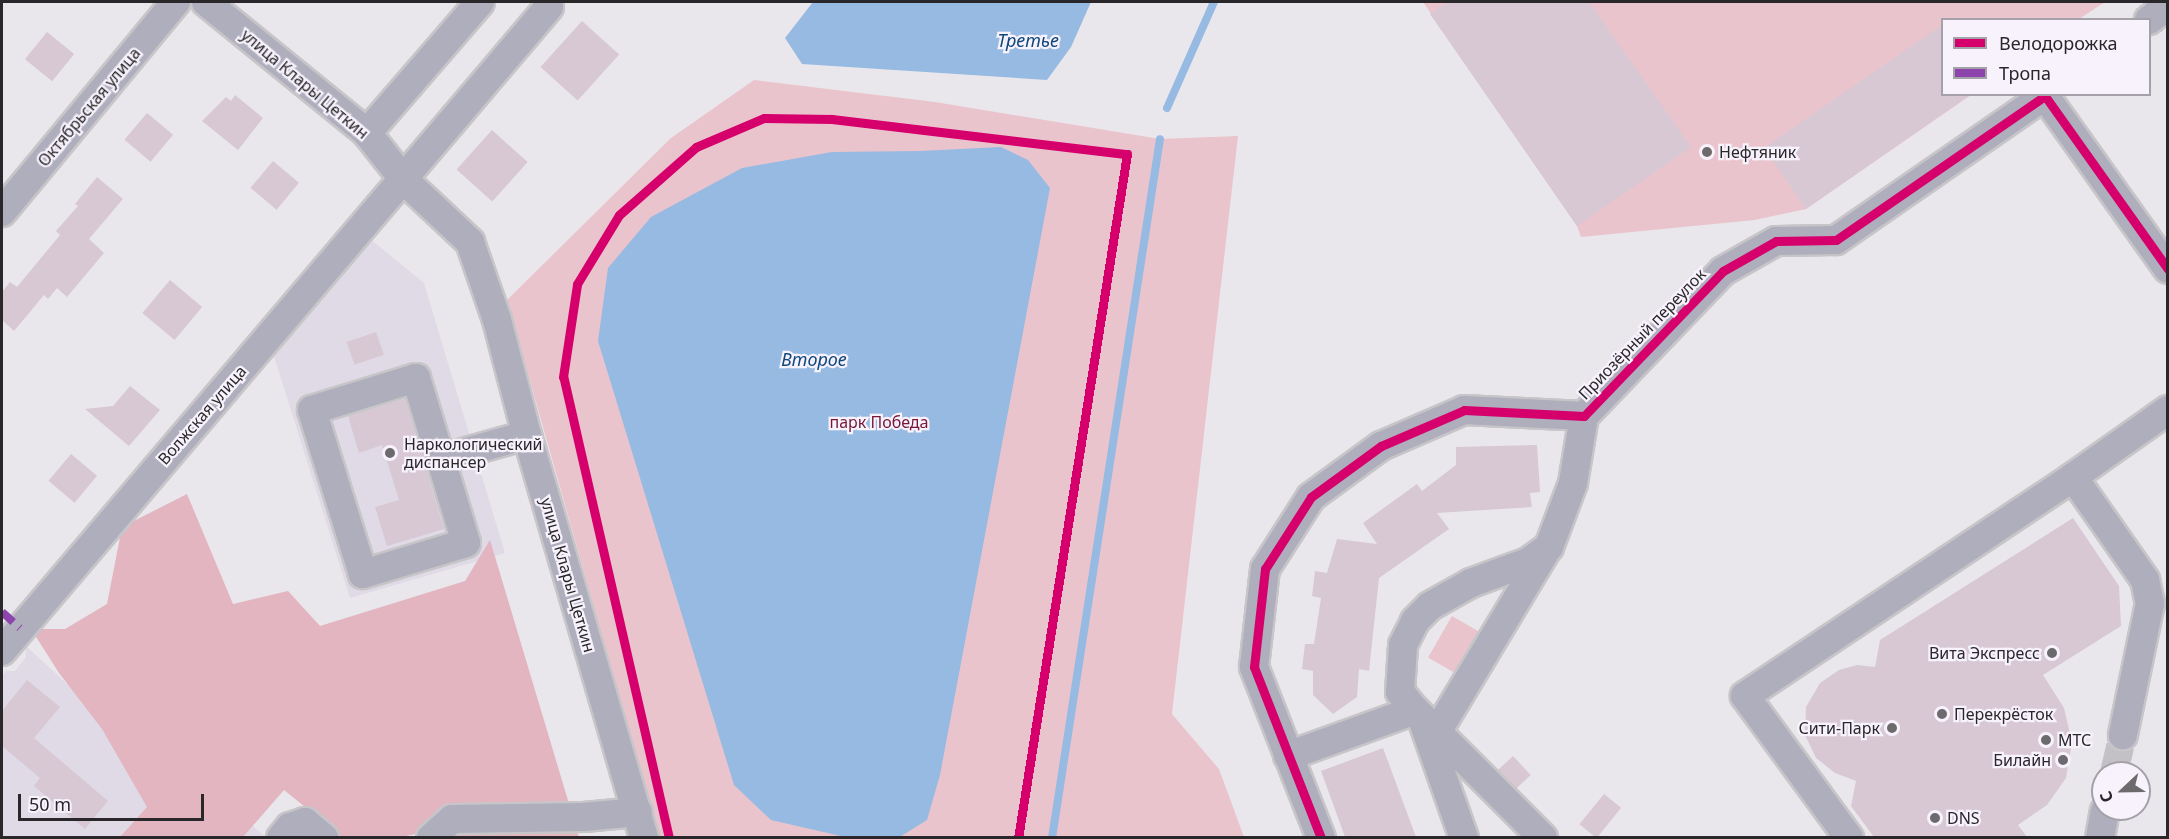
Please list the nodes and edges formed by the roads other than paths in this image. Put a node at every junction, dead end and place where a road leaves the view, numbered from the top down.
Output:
1 (176, 2) edge
2 (206, 2) edge
3 (480, 2) edge
4 (2168, 5) edge
5 (549, 6) dead end
6 (2151, 18) edge
7 (2045, 96) edge
8 (2047, 96) edge
9 (367, 133) junction
10 (404, 180) junction
11 (2, 212) edge
12 (2168, 269) edge
13 (2168, 410) edge
14 (1584, 416) junction
15 (526, 435) junction
16 (441, 459) junction
17 (2073, 477) junction
18 (1548, 548) junction
19 (2, 651) edge
20 (1414, 710) junction
21 (1437, 732) junction
22 (2123, 735) tunnel mouth
23 (1288, 756) junction
24 (641, 825) edge
25 (281, 837) edge
26 (324, 837) edge
27 (431, 837) edge
28 (1321, 837) edge
29 (1464, 837) edge
30 (1544, 837) edge
31 (1849, 837) edge

1 - 11 street, Октябрьская улица
2 - 9 street, улица Клары Цеткин
3 - 9 street
4 - 6 street
5 - 10 street, Волжская улица
7 - 14 street, Приозёрный переулок
8 - 12 street
9 - 10 street, улица Клары Цеткин
10 - 15 street, улица Клары Цеткин
10 - 19 street, Волжская улица
13 - 17 street
14 - 18 street
14 - 23 street, Приозёрный переулок
15 - 16 street
15 - 24 street, улица Клары Цеткин
16 - 16 street
17 - 22 street
17 - 31 street
18 - 20 street
18 - 21 street
20 - 21 street
20 - 23 street
20 - 29 street
21 - 30 street
23 - 28 street, Приозёрный переулок
24 - 27 street
25 - 26 street

